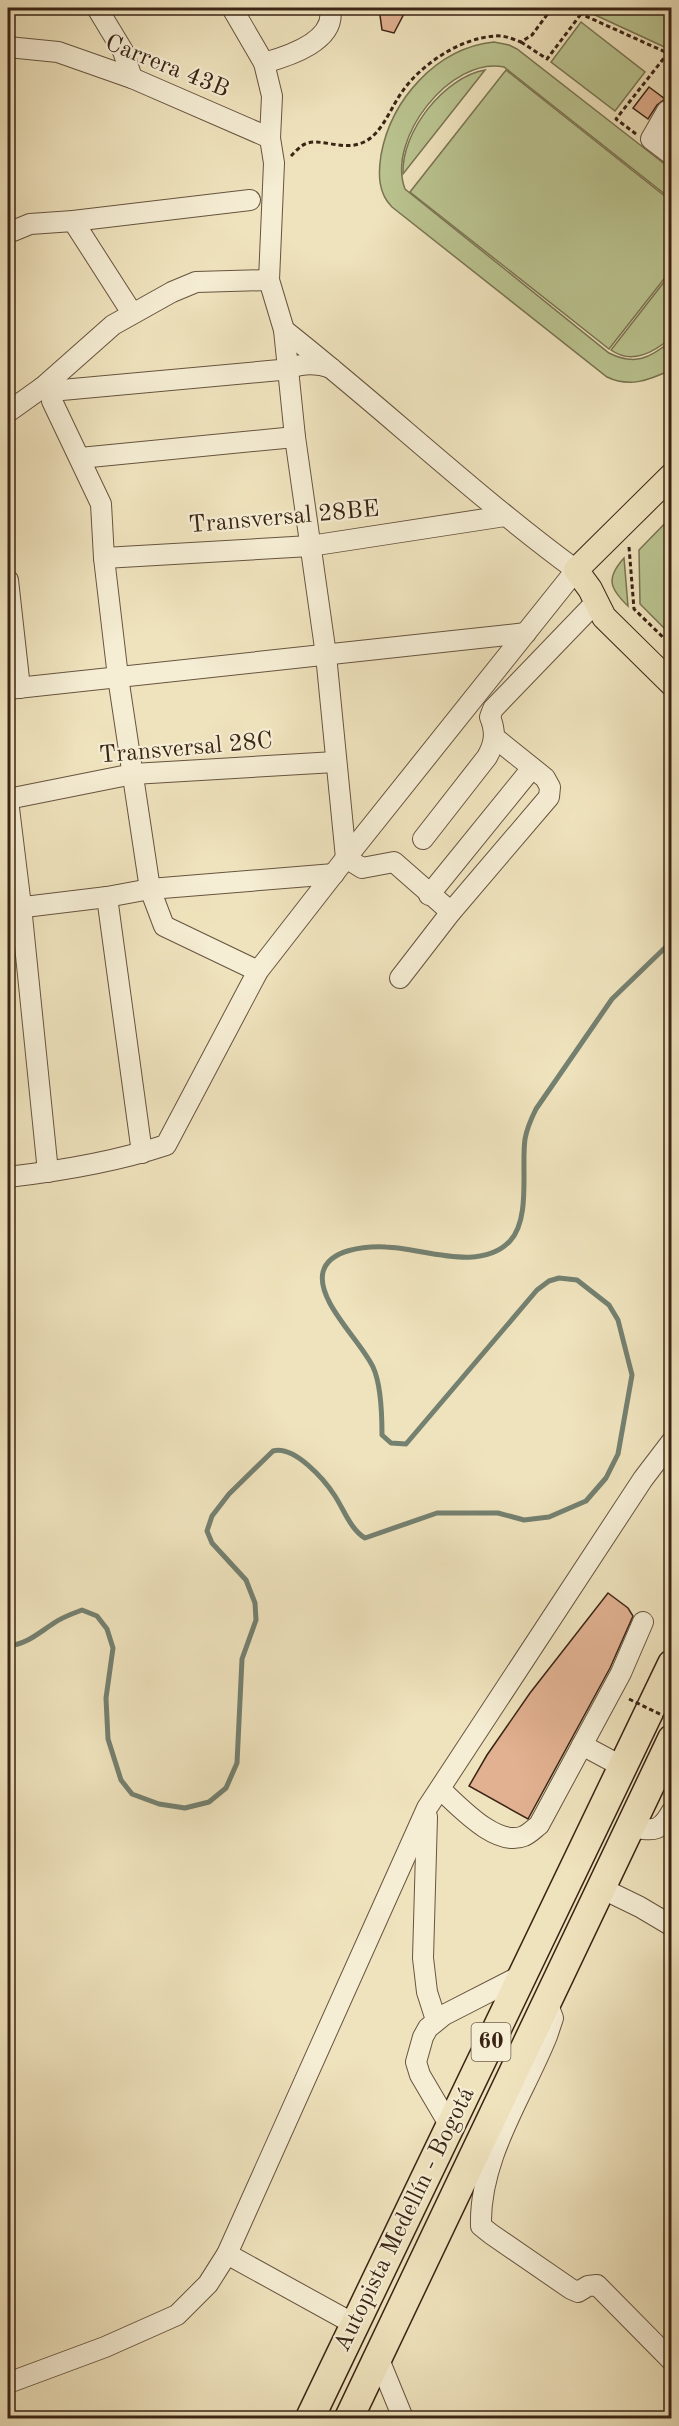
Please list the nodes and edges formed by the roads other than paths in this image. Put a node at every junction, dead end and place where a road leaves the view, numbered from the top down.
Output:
1 (97, 8) edge
2 (232, 8) edge
3 (330, 8) edge
4 (8, 47) edge
5 (264, 63) junction
6 (132, 78) junction
7 (667, 111) dead end
8 (270, 138) junction
9 (672, 155) edge
10 (250, 200) dead end
11 (73, 221) junction
12 (8, 233) edge
13 (269, 280) junction
14 (132, 313) junction
15 (284, 330) junction
16 (288, 368) junction
17 (334, 369) junction
18 (47, 389) junction
19 (8, 412) edge
20 (295, 437) junction
21 (80, 458) junction
22 (672, 476) edge
23 (504, 516) junction
24 (310, 546) junction
25 (104, 558) junction
26 (576, 570) junction
27 (8, 580) edge
28 (597, 601) junction
29 (526, 633) junction
30 (326, 656) junction
31 (669, 676) edge
32 (118, 677) junction
33 (14, 689) edge
34 (494, 737) junction
35 (335, 762) junction
36 (532, 768) junction
37 (133, 774) junction
38 (8, 799) edge
39 (423, 839) dead end
40 (346, 858) junction
41 (334, 874) junction
42 (150, 889) junction
43 (429, 895) junction
44 (107, 897) junction
45 (14, 908) edge
46 (451, 912) junction
47 (258, 971) junction
48 (400, 978) dead end
49 (142, 1153) junction
50 (48, 1172) junction
51 (8, 1177) edge
52 (672, 1441) edge
53 (643, 1622) dead end
54 (672, 1664) edge
55 (672, 1739) edge
56 (582, 1745) junction
57 (623, 1767) junction
58 (440, 1789) junction
59 (427, 1808) junction
60 (672, 1811) edge
61 (630, 1827) junction
62 (601, 1888) junction
63 (672, 1926) edge
64 (524, 1974) junction
65 (547, 2002) junction
66 (436, 2020) junction
67 (450, 2126) junction
68 (227, 2254) junction
69 (354, 2324) junction
70 (378, 2357) junction
71 (672, 2361) edge
72 (8, 2383) edge
73 (310, 2418) edge
74 (349, 2418) edge
75 (403, 2418) edge

1 - 6 street
2 - 5 street
3 - 5 street
4 - 6 street, Carrera 43B
5 - 8 street
6 - 8 street, Carrera 43B
7 - 9 street
8 - 13 street
10 - 11 street
11 - 12 street
11 - 14 street
13 - 14 street
13 - 15 street
14 - 18 street
15 - 16 street
15 - 17 street
16 - 17 street
16 - 18 street
16 - 20 street
17 - 23 street
18 - 19 street
18 - 21 street
20 - 21 street
20 - 24 street
21 - 25 street
22 - 26 main road
23 - 24 street, Transversal 28BE
23 - 26 street
24 - 25 street, Transversal 28BE
24 - 30 street
25 - 32 street
26 - 28 main road
26 - 29 street
27 - 33 street
28 - 31 main road
28 - 34 street
29 - 30 street
29 - 40 street
30 - 32 street
30 - 35 street
32 - 33 street
32 - 37 street
34 - 36 street
34 - 39 street
35 - 37 street, Transversal 28C
35 - 40 street
36 - 43 street
36 - 46 street
37 - 38 street, Transversal 28C
37 - 42 street
38 - 45 street
40 - 41 street
40 - 43 street
41 - 42 street
41 - 47 street
42 - 44 street
42 - 47 street
43 - 46 street
44 - 45 street
44 - 49 street
45 - 50 street
46 - 48 street
47 - 49 street
49 - 50 street
50 - 51 street
52 - 58 street
53 - 56 street
54 - 57 highway, Autopista Medellín - Bogotá / 60
55 - 61 highway, Autopista Medellín - Bogotá / 60
56 - 57 street
56 - 58 street
57 - 64 highway, Autopista Medellín - Bogotá / 60
58 - 59 street
59 - 66 street
59 - 68 street
60 - 61 street
61 - 62 highway, Autopista Medellín - Bogotá / 60
62 - 63 street
62 - 65 highway, Autopista Medellín - Bogotá / 60
64 - 66 street
64 - 67 highway, Autopista Medellín - Bogotá / 60
65 - 70 highway, Autopista Medellín - Bogotá / 60
65 - 71 street
66 - 67 street
67 - 69 highway, Autopista Medellín - Bogotá / 60
68 - 69 street
68 - 72 street
69 - 73 highway, Autopista Medellín - Bogotá / 60
70 - 74 highway, Autopista Medellín - Bogotá / 60
70 - 75 street

